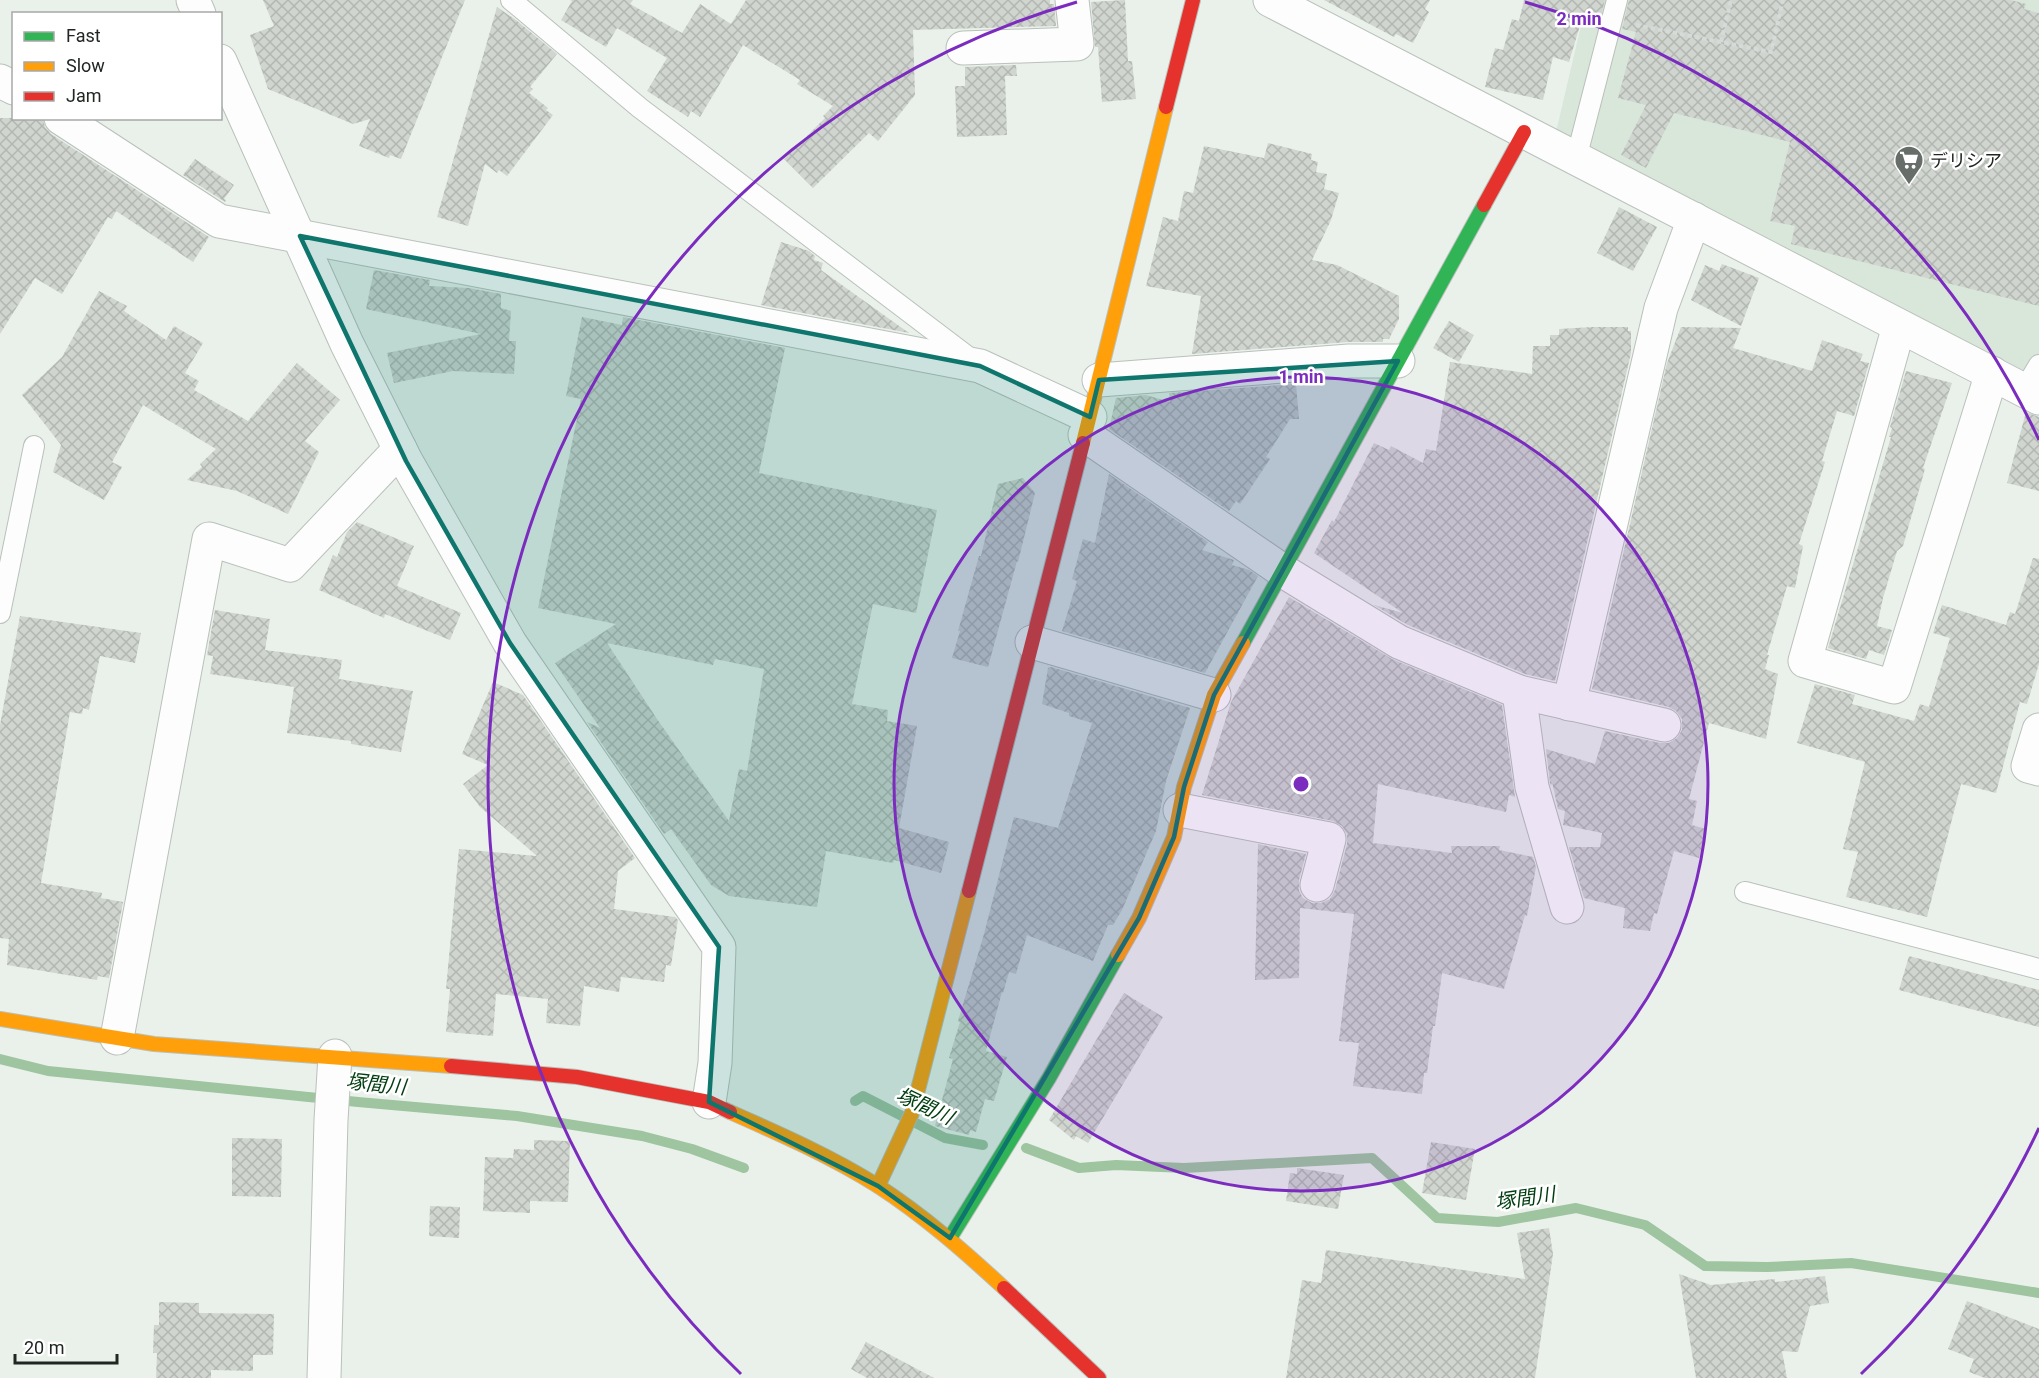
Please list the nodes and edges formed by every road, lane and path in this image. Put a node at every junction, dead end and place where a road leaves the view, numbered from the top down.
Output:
1 (511, 0) edge
2 (1072, 0) edge
3 (1193, 0) edge
4 (1270, 0) edge
5 (1617, 0) edge
6 (1731, 0) edge
7 (1783, 0) edge
8 (1612, 21) junction
9 (1721, 42) junction
10 (963, 48) dead end
11 (222, 65) edge
12 (64, 120) edge
13 (1524, 132) junction
14 (1576, 159) junction
15 (1694, 219) junction
16 (300, 236) junction
17 (1899, 326) junction
18 (1398, 361) junction
19 (980, 366) junction
20 (1992, 373) junction
21 (1099, 380) junction
22 (2034, 384) edge
23 (1087, 426) junction
24 (34, 446) dead end
25 (400, 449) junction
26 (1283, 571) junction
27 (0, 613) edge
28 (1032, 642) junction
29 (1519, 692) junction
30 (1215, 695) junction
31 (1569, 704) junction
32 (1664, 725) dead end
33 (2039, 730) edge
34 (2039, 769) edge
35 (1180, 810) junction
36 (1317, 885) dead end
37 (1744, 892) dead end
38 (1567, 907) dead end
39 (2039, 969) edge
40 (0, 1019) edge
41 (117, 1038) junction
42 (334, 1070) junction
43 (709, 1102) junction
44 (878, 1186) junction
45 (950, 1238) junction
46 (324, 1378) edge
47 (1098, 1378) edge

1 - 19 lane
2 - 10 street
3 - 21 street
4 - 13 street
5 - 8 lane
6 - 9 path
7 - 9 path
8 - 9 path
8 - 14 lane
11 - 16 street
12 - 16 street
13 - 14 street
13 - 18 street
14 - 15 street
15 - 17 street
15 - 31 street
16 - 19 street
16 - 25 street
17 - 20 street
17 - 20 street
18 - 21 street
18 - 26 street
19 - 23 street
20 - 22 street
21 - 23 street
23 - 26 street
23 - 28 street
24 - 27 lane
25 - 41 street
25 - 43 street
26 - 29 street
26 - 30 street
28 - 30 street
28 - 44 street
29 - 31 street
29 - 38 street
30 - 35 street
31 - 32 street
33 - 34 street
35 - 36 street
35 - 45 street
37 - 39 lane
40 - 41 street
41 - 42 street
42 - 43 street
42 - 46 street
43 - 44 street
44 - 45 street
45 - 47 street

